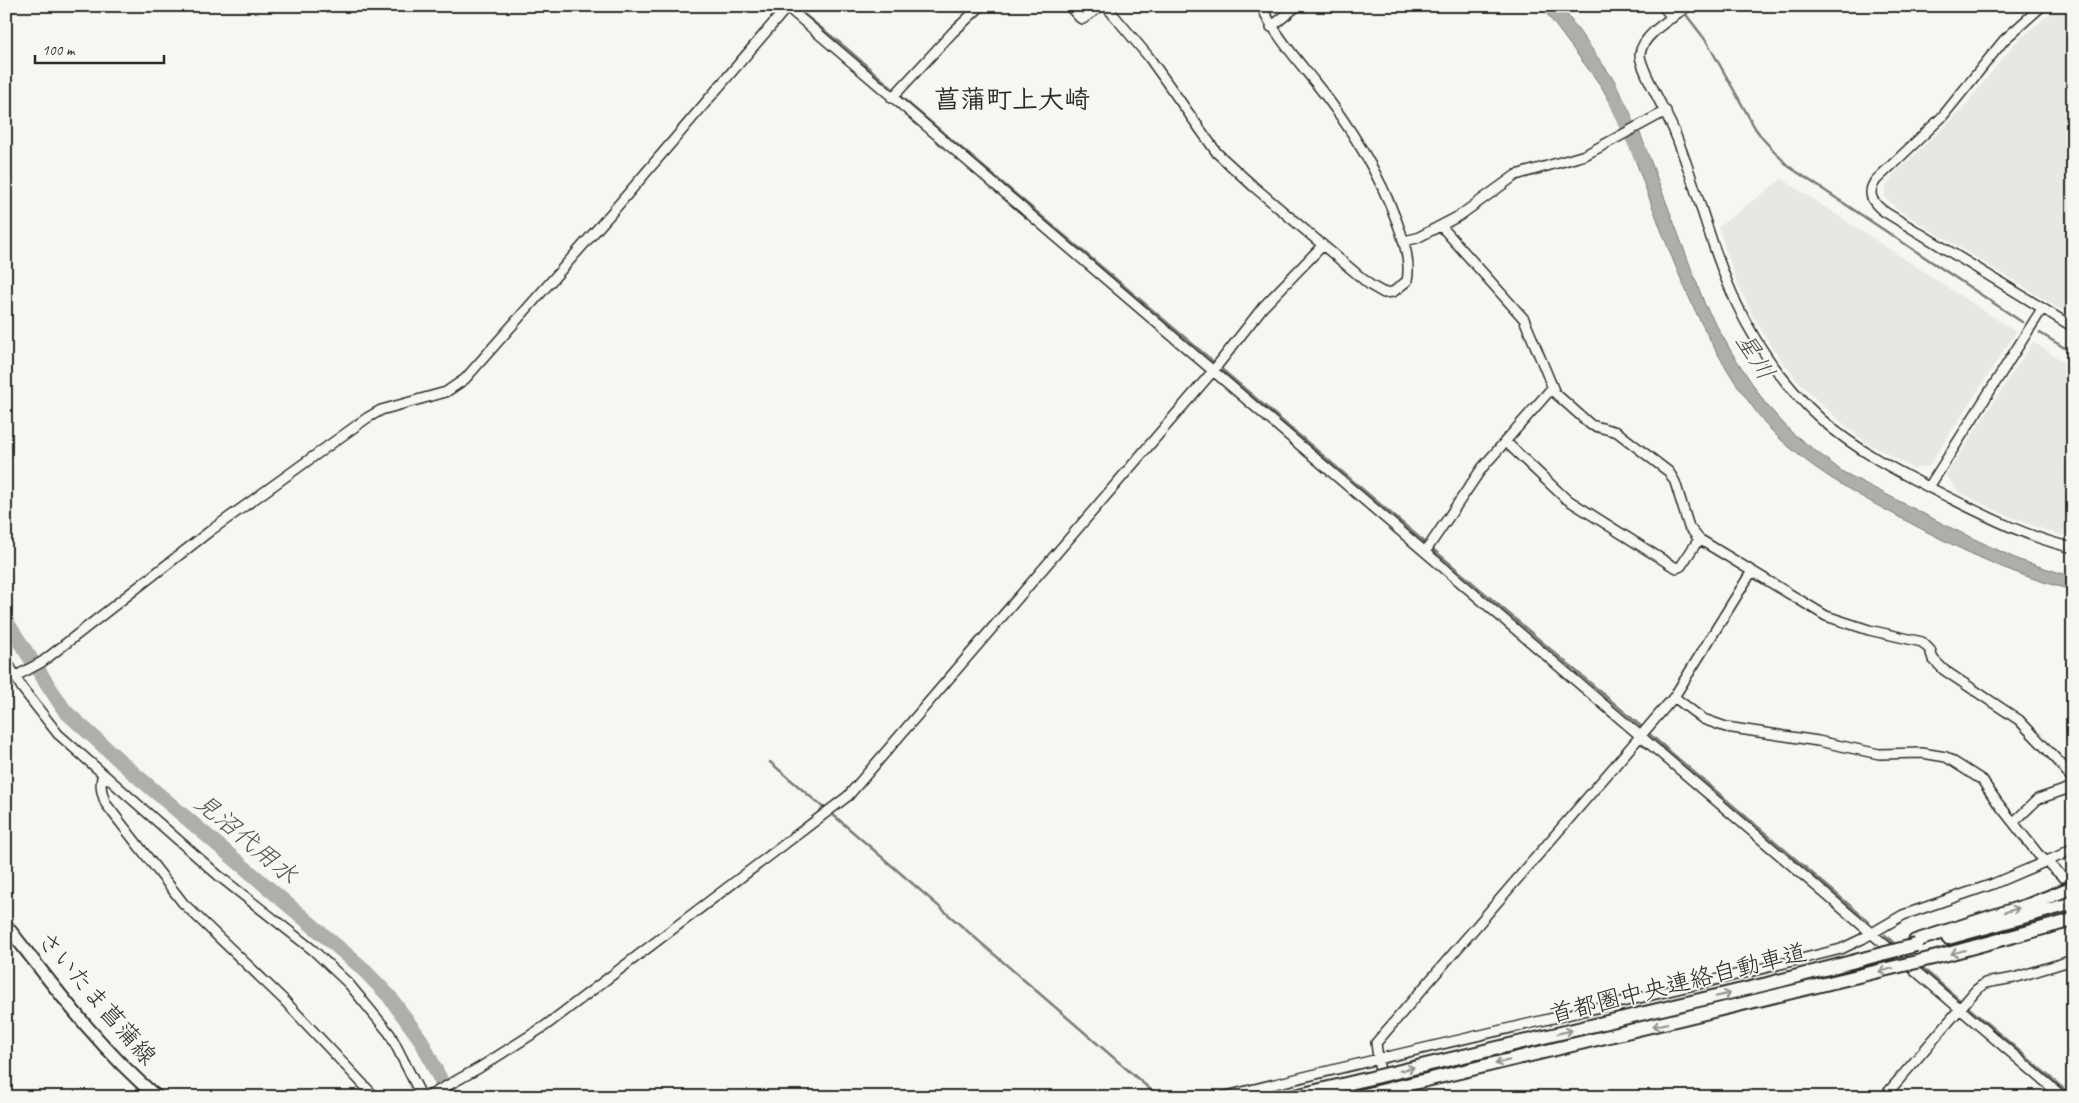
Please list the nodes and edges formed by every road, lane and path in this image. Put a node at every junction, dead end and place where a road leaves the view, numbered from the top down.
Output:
1 (980, 6) edge
2 (1069, 6) edge
3 (1101, 6) edge
4 (1106, 6) edge
5 (1261, 6) edge
6 (1297, 6) edge
7 (1663, 6) edge
8 (1688, 6) edge
9 (2042, 6) edge
10 (787, 7) edge
11 (1675, 16) junction
12 (1271, 27) junction
13 (892, 98) junction
14 (1666, 112) junction
15 (1441, 226) junction
16 (1404, 241) junction
17 (1323, 245) junction
18 (2042, 309) junction
19 (2073, 327) edge
20 (1213, 371) junction
21 (1552, 388) junction
22 (1505, 441) junction
23 (1929, 487) junction
24 (1699, 539) junction
25 (2073, 548) edge
26 (1425, 552) junction
27 (1752, 571) junction
28 (6, 660) edge
29 (11, 677) edge
30 (1674, 696) junction
31 (1640, 735) junction
32 (103, 774) junction
33 (2073, 780) edge
34 (2073, 787) edge
35 (2014, 822) junction
36 (2073, 848) edge
37 (2046, 862) junction
38 (2063, 877) dead end
39 (2073, 887) edge
40 (2073, 903) edge
41 (2073, 920) edge
42 (6, 925) edge
43 (1873, 933) junction
44 (1916, 943) junction
45 (2073, 960) edge
46 (1961, 1008) junction
47 (1377, 1058) junction
48 (154, 1096) edge
49 (426, 1096) edge
50 (375, 1097) edge
51 (1223, 1097) edge
52 (1291, 1097) edge
53 (1356, 1097) edge
54 (1383, 1097) edge
55 (1884, 1097) edge
56 (2064, 1097) edge

1 - 13 street
2 - 3 street
4 - 17 street
5 - 12 street
6 - 12 street
7 - 11 street
8 - 11 street
9 - 18 street
10 - 13 street
10 - 29 street
11 - 14 street
12 - 16 street
13 - 20 street
14 - 15 street
14 - 23 street
15 - 16 street
15 - 21 street
16 - 17 street
17 - 20 street
18 - 19 street
18 - 23 street
20 - 26 street
20 - 49 street
21 - 22 street
21 - 24 street
22 - 24 street
22 - 26 street
23 - 25 street
24 - 27 street
26 - 31 street
27 - 30 street
27 - 33 street
28 - 29 street
29 - 32 street
30 - 31 street
30 - 35 street
31 - 43 street
31 - 47 street
32 - 49 street
32 - 50 street
34 - 35 street
35 - 37 street
36 - 37 street
37 - 38 street
37 - 43 street
44 -> 39 highway
40 - 44 highway, 首都圏中央連絡自動車道
41 -> 53 highway, 首都圏中央連絡自動車道, bridge
42 - 48 main road, さいたま菖蒲線
43 - 46 street
43 - 47 street
52 -> 44 highway, 首都圏中央連絡自動車道, bridge
45 - 46 street
46 - 55 street
46 - 56 street
47 - 51 street
47 - 54 street

